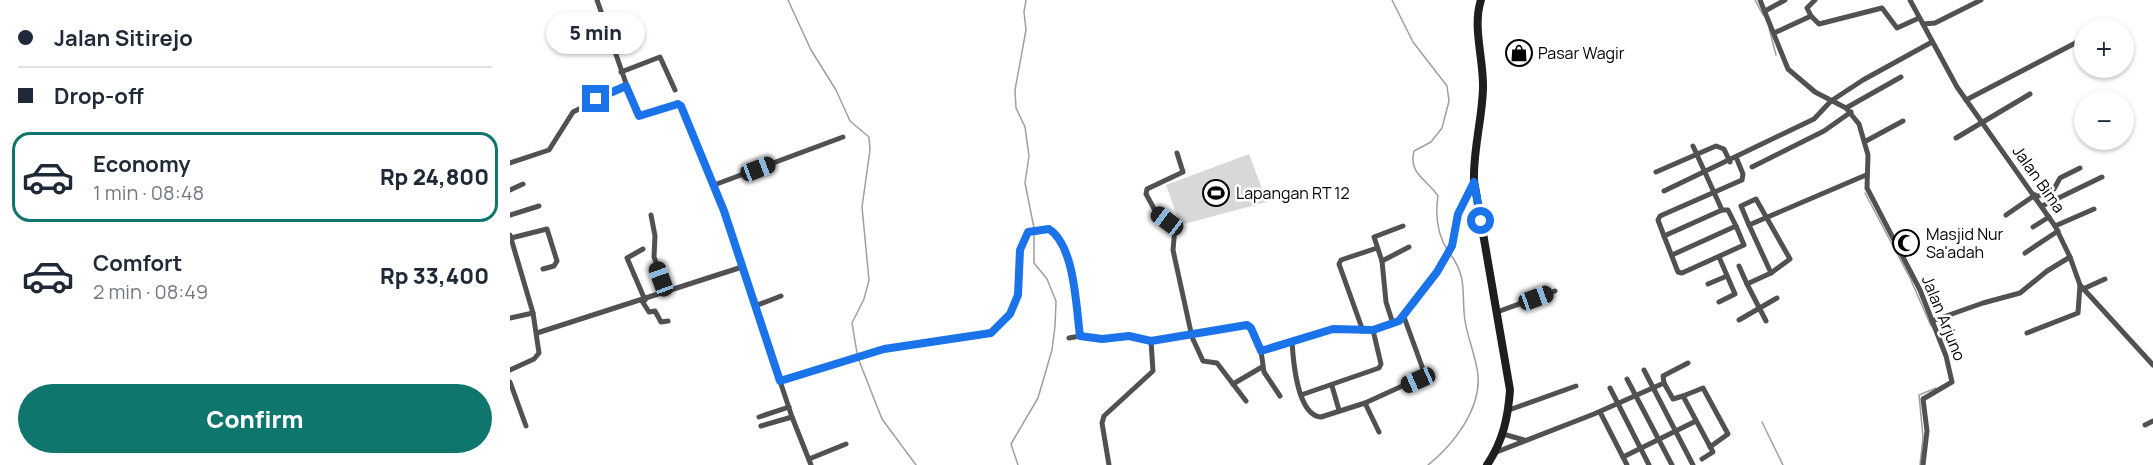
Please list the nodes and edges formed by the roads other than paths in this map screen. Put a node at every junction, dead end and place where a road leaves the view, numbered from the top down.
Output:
1 (597, 0) edge
2 (1481, 0) edge
3 (1760, 0) edge
4 (1785, 0) edge
5 (1815, 0) edge
6 (1910, 0) edge
7 (1981, 0) edge
8 (1766, 11) junction
9 (1811, 16) junction
10 (1919, 18) junction
11 (1935, 22) junction
12 (1923, 24) junction
13 (1927, 32) junction
14 (1774, 33) junction
15 (1932, 42) junction
16 (2074, 44) edge
17 (621, 72) junction
18 (1901, 77) dead end
19 (626, 86) junction
20 (675, 90) dead end
21 (2030, 94) dead end
22 (1966, 99) junction
23 (1831, 101) junction
24 (1848, 110) junction
25 (1903, 120) dead end
26 (1981, 121) junction
27 (843, 137) dead end
28 (1956, 138) dead end
29 (1866, 141) junction
30 (1693, 146) dead end
31 (1177, 153) dead end
32 (1697, 154) junction
33 (1733, 160) junction
34 (510, 163) edge
35 (1752, 167) dead end
36 (2080, 168) dead end
37 (1656, 172) dead end
38 (1705, 173) junction
39 (1866, 175) junction
40 (2102, 177) dead end
41 (1474, 182) junction
42 (523, 184) dead end
43 (714, 185) junction
44 (510, 190) edge
45 (1664, 191) dead end
46 (1714, 192) junction
47 (2035, 196) junction
48 (539, 206) dead end
49 (2042, 206) junction
50 (2094, 208) dead end
51 (1722, 210) junction
52 (651, 214) dead end
53 (510, 215) edge
54 (2006, 215) dead end
55 (2049, 217) junction
56 (1764, 218) junction
57 (1749, 225) junction
58 (1402, 226) dead end
59 (1736, 226) junction
60 (2033, 227) dead end
61 (2056, 229) junction
62 (1665, 236) junction
63 (510, 237) edge
64 (1409, 247) dead end
65 (1377, 248) junction
66 (643, 249) dead end
67 (2025, 253) dead end
68 (1672, 255) junction
69 (1719, 256) junction
70 (2070, 257) junction
71 (1382, 261) junction
72 (1739, 266) dead end
73 (742, 267) junction
74 (543, 269) dead end
75 (1771, 273) junction
76 (1727, 276) junction
77 (2105, 279) dead end
78 (1708, 284) dead end
79 (1747, 284) junction
80 (2081, 287) junction
81 (1555, 291) dead end
82 (667, 292) junction
83 (781, 296) dead end
84 (1777, 298) dead end
85 (643, 300) junction
86 (1719, 302) dead end
87 (754, 306) junction
88 (1758, 308) junction
89 (1497, 312) junction
90 (532, 313) junction
91 (1404, 317) junction
92 (510, 318) edge
93 (1739, 320) dead end
94 (668, 321) dead end
95 (1766, 321) dead end
96 (1932, 321) junction
97 (1393, 324) junction
98 (1373, 330) junction
99 (1363, 331) junction
100 (537, 333) junction
101 (1192, 333) junction
102 (2027, 333) dead end
103 (1080, 336) junction
104 (1069, 338) dead end
105 (1151, 341) junction
106 (1292, 341) junction
107 (1261, 351) junction
108 (1688, 363) dead end
109 (2153, 365) edge
110 (1262, 368) junction
111 (510, 370) edge
112 (1644, 370) dead end
113 (1627, 379) dead end
114 (780, 381) junction
115 (510, 382) edge
116 (1664, 383) junction
117 (1233, 384) junction
118 (1332, 386) junction
119 (1575, 386) dead end
120 (1610, 388) dead end
121 (1653, 388) junction
122 (1301, 395) junction
123 (1280, 396) dead end
124 (1635, 396) junction
125 (1683, 396) junction
126 (1246, 401) dead end
127 (1365, 403) junction
128 (1618, 404) junction
129 (789, 407) junction
130 (1339, 410) junction
131 (1509, 410) junction
132 (1600, 412) junction
133 (759, 417) dead end
134 (792, 417) junction
135 (1696, 421) junction
136 (2153, 421) edge
137 (2145, 425) dead end
138 (525, 426) dead end
139 (761, 426) dead end
140 (1676, 431) junction
141 (1379, 432) dead end
142 (1503, 434) junction
143 (1525, 440) junction
144 (1659, 440) junction
145 (846, 444) dead end
146 (1710, 447) junction
147 (1641, 448) junction
148 (1494, 453) junction
149 (1623, 457) junction
150 (1702, 459) dead end
151 (810, 462) edge
152 (1109, 465) edge
153 (1487, 465) edge
154 (1628, 465) edge
155 (1650, 465) edge
156 (1672, 465) edge
157 (1693, 465) edge
158 (1923, 465) edge

1 - 17 street
2 - 41 main road
3 - 8 street
4 - 8 street
5 - 9 street
6 - 10 street, Jalan Bima
7 - 11 street
8 - 14 street
9 - 10 street
9 - 14 street
10 - 12 street, Jalan Bima
11 - 12 street
11 - 13 street
12 - 13 street, Jalan Bima
13 - 15 street, Jalan Bima
14 - 23 street
15 - 22 street, Jalan Bima
15 - 23 street
16 - 22 street
17 - 19 street
17 - 20 street
18 - 24 street
19 - 34 street
19 - 43 street
21 - 26 street
22 - 26 street, Jalan Bima
23 - 24 street
23 - 33 street
24 - 29 street, Jalan Arjuno
24 - 35 street
25 - 29 street
26 - 28 street
26 - 47 street, Jalan Bima
27 - 43 street
29 - 39 street, Jalan Arjuno
30 - 32 street
31 - 101 street
32 - 33 street
32 - 37 street
32 - 38 street
33 - 38 street
33 - 46 street
36 - 47 street
38 - 45 street
38 - 46 street
39 - 56 street
39 - 96 street, Jalan Arjuno
40 - 49 street
41 - 89 main road
41 - 91 street
42 - 44 street
43 - 73 street
46 - 51 street
46 - 62 street
47 - 49 street, Jalan Bima
47 - 54 street
48 - 53 street
49 - 55 street, Jalan Bima
50 - 61 street
51 - 59 street
51 - 62 street
52 - 82 street
55 - 60 street
55 - 61 street, Jalan Bima
56 - 57 street
56 - 57 street
56 - 75 street
57 - 75 street
58 - 65 street
59 - 68 street
59 - 69 street
61 - 67 street
61 - 70 street, Jalan Bima
62 - 68 street
63 - 74 street
63 - 90 street
64 - 71 street
65 - 71 street
65 - 99 street
66 - 85 street
68 - 69 street
69 - 76 street
70 - 80 street, Jalan Bima
70 - 96 street
71 - 97 street
72 - 79 street
73 - 82 street
73 - 87 street
75 - 79 street
76 - 78 street
76 - 86 street
77 - 80 street
79 - 88 street
80 - 102 street
80 - 109 street, Jalan Bima
81 - 89 street
82 - 85 street
83 - 87 street
84 - 88 street
85 - 94 street
85 - 100 street
87 - 114 street
88 - 93 street
88 - 95 street
89 - 131 main road
90 - 92 street
90 - 100 street
91 - 97 street
91 - 127 street
96 - 158 street, Jalan Arjuno
97 - 98 street
98 - 99 street
98 - 118 street
99 - 106 street
100 - 111 street
101 - 105 street
101 - 107 street
101 - 117 street
103 - 104 street
103 - 105 street
103 - 114 street
105 - 152 street
106 - 107 street
106 - 122 street
107 - 110 street
108 - 116 street
110 - 117 street
110 - 123 street
112 - 121 street
113 - 124 street
114 - 129 street
115 - 138 street
116 - 121 street
116 - 125 street
117 - 126 street
118 - 122 street
118 - 130 street
119 - 131 street
120 - 128 street
121 - 124 street
121 - 140 street
122 - 130 street
124 - 128 street
124 - 144 street
125 - 135 street
125 - 146 street
127 - 130 street
127 - 141 street
128 - 132 street
128 - 147 street
129 - 133 street
129 - 134 street
131 - 142 main road
132 - 143 street
132 - 149 street
134 - 139 street
134 - 151 street
135 - 140 street
135 - 146 street
136 - 137 street
140 - 144 street
140 - 157 street
142 - 143 street
142 - 148 main road
143 - 148 street
144 - 147 street
144 - 156 street
145 - 151 street
146 - 150 street
147 - 149 street
147 - 155 street
148 - 153 main road
149 - 154 street

